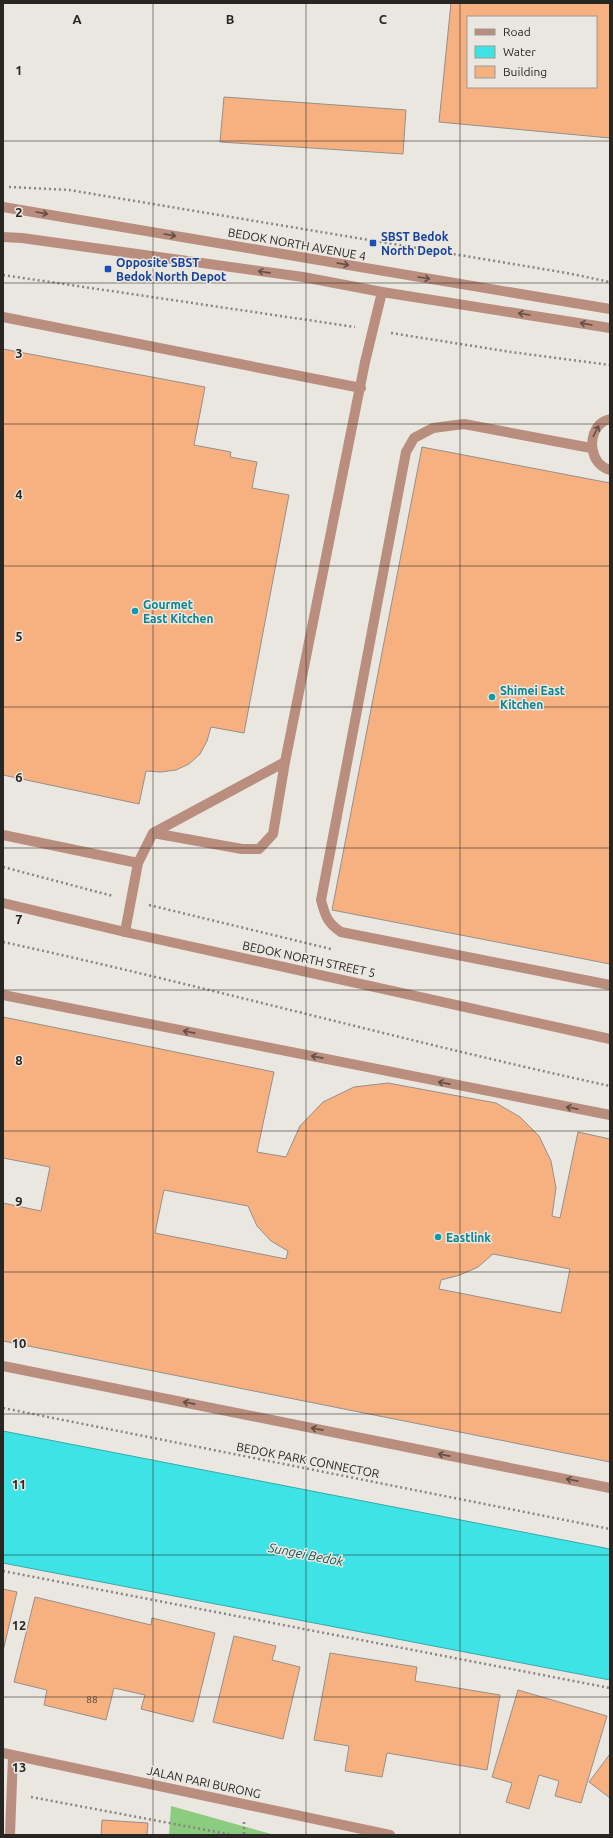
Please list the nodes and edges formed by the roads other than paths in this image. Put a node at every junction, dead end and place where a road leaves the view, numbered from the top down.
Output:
1 (3, 207) edge
2 (3, 237) edge
3 (382, 292) junction
4 (610, 309) edge
5 (3, 316) edge
6 (610, 328) edge
7 (361, 388) junction
8 (610, 419) edge
9 (592, 448) junction
10 (610, 470) edge
11 (285, 762) junction
12 (153, 833) junction
13 (3, 835) edge
14 (138, 863) junction
15 (3, 904) edge
16 (125, 932) junction
17 (610, 985) edge
18 (3, 995) edge
19 (610, 1039) edge
20 (610, 1115) edge
21 (3, 1366) edge
22 (610, 1488) edge
23 (8, 1754) edge
24 (10, 1835) edge
25 (390, 1835) edge

1 -> 4 street, BEDOK NORTH AVENUE 4
3 -> 2 street
6 -> 3 street
3 - 7 street
5 - 7 street
7 - 11 street
9 -> 8 street
9 - 10 street
9 - 17 street
11 - 12 street
11 - 12 street
12 - 14 street
13 - 14 street
14 - 16 street
15 - 16 street, BEDOK NORTH STREET 5
16 - 19 street, BEDOK NORTH STREET 5
20 -> 18 street
22 -> 21 street
23 - 24 street, JALAN PARI BURONG
23 - 25 street, JALAN PARI BURONG

